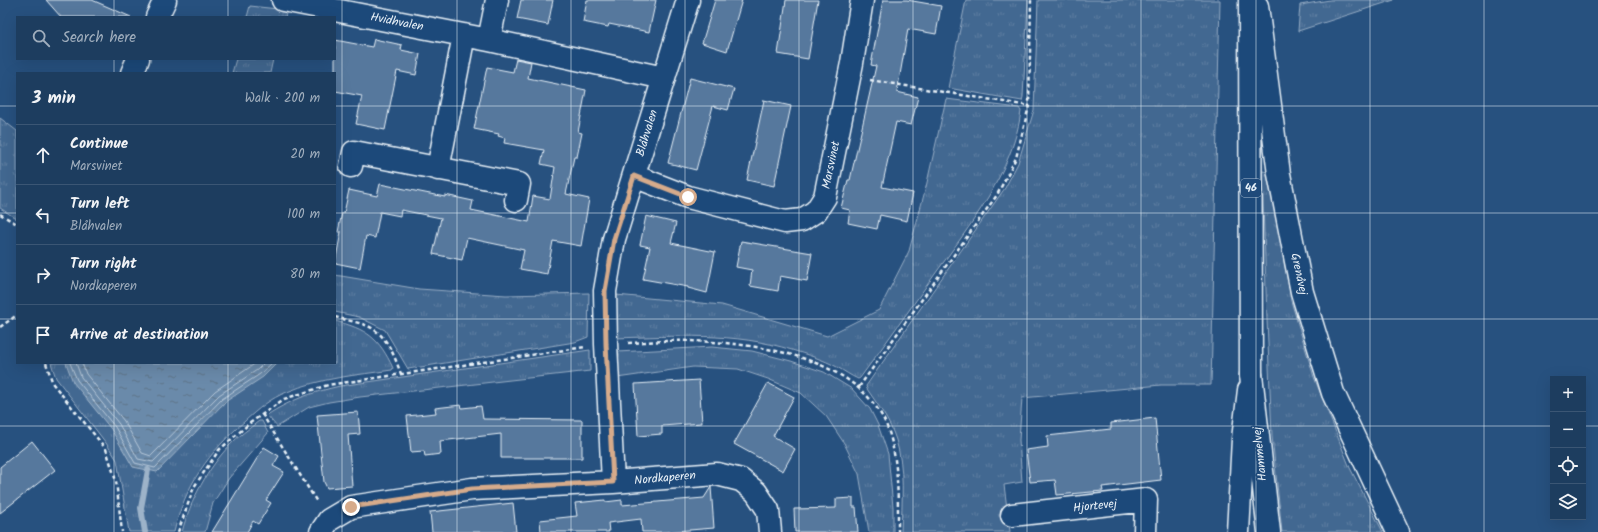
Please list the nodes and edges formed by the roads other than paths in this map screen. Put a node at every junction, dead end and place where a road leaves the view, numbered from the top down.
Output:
1 (165, 0) edge
2 (283, 0) edge
3 (497, 0) edge
4 (688, 0) edge
5 (862, 0) edge
6 (1250, 0) edge
7 (1256, 0) edge
8 (157, 16) edge
9 (464, 35) junction
10 (489, 40) junction
11 (138, 60) edge
12 (132, 72) edge
13 (664, 78) junction
14 (351, 166) dead end
15 (438, 169) junction
16 (634, 176) junction
17 (516, 200) dead end
18 (1251, 375) junction
19 (613, 482) junction
20 (1012, 515) dead end
21 (325, 526) edge
22 (770, 532) edge
23 (1145, 532) edge
24 (1238, 532) edge
25 (1269, 532) edge
26 (1398, 532) edge

1 - 8 main road
2 - 9 main road, Hvidhvalen
3 - 10 main road
4 - 13 main road, Blåhvalen
5 - 16 main road, Marsvinet
6 - 18 main road, 46
7 - 26 main road, Grenåvej
9 - 10 main road, Hvidhvalen
9 - 15 main road
10 - 13 main road, Hvidhvalen
11 - 12 main road
13 - 16 main road, Blåhvalen
14 - 15 main road
15 - 17 main road
16 - 19 main road, Blåhvalen
18 - 24 main road
18 - 25 main road, Hammelvej / 46
19 - 21 main road, Nordkaperen
19 - 22 main road, Nordkaperen
20 - 23 main road, Hjortevej

